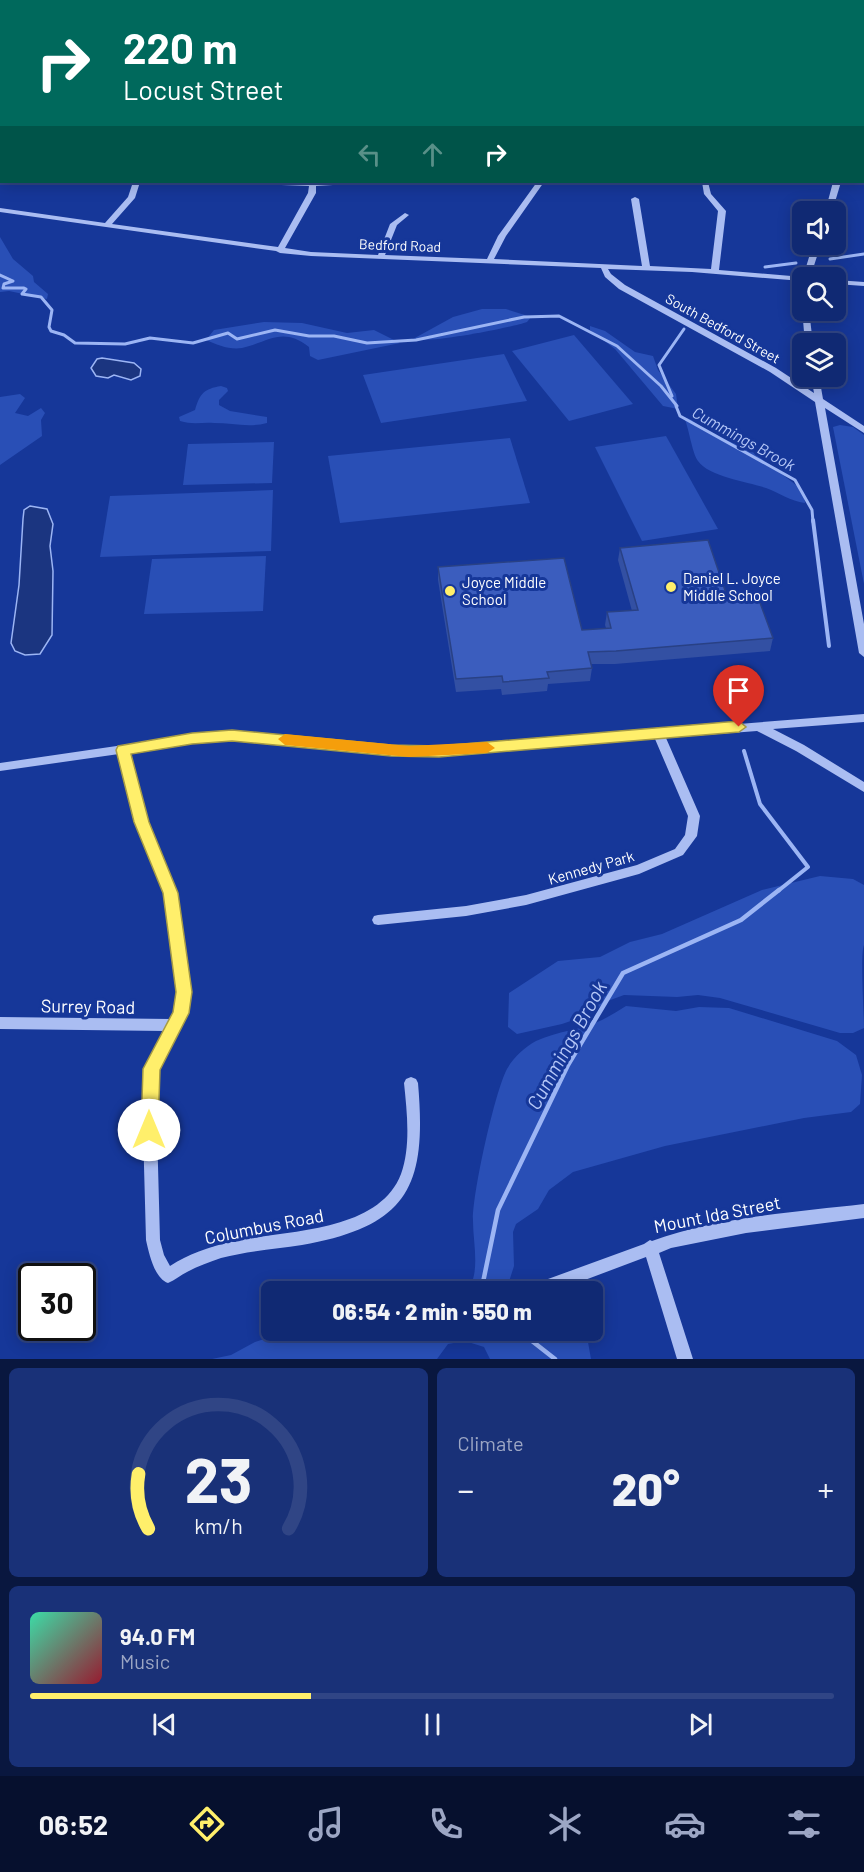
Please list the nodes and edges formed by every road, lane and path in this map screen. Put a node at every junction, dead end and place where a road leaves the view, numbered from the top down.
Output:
1 (136, 183) edge
2 (284, 183) edge
3 (332, 183) edge
4 (539, 183) edge
5 (705, 183) edge
6 (837, 183) edge
7 (313, 184) junction
8 (635, 200) dead end
9 (831, 201) edge
10 (0, 210) edge
11 (405, 215) dead end
12 (108, 224) junction
13 (279, 251) junction
14 (380, 258) junction
15 (489, 262) junction
16 (603, 266) junction
17 (646, 268) junction
18 (715, 271) junction
19 (792, 277) edge
20 (846, 283) edge
21 (864, 284) edge
22 (817, 387) edge
23 (819, 398) junction
24 (864, 430) edge
25 (864, 653) edge
26 (864, 718) edge
27 (756, 725) junction
28 (658, 733) junction
29 (123, 750) junction
30 (0, 767) edge
31 (864, 788) edge
32 (378, 920) dead end
33 (0, 1023) edge
34 (175, 1025) junction
35 (411, 1083) dead end
36 (864, 1210) edge
37 (650, 1247) junction
38 (562, 1281) edge
39 (685, 1359) edge

1 - 12 street
2 - 7 street
3 - 7 street
4 - 15 street
5 - 18 street
6 - 9 street
7 - 13 street
8 - 17 street
10 - 12 street, Bedford Road
11 - 14 street
12 - 13 street, Bedford Road
13 - 14 street, Bedford Road
14 - 15 street, Bedford Road
15 - 16 street, Bedford Road
16 - 17 street, Bedford Road
16 - 23 street, South Bedford Street
17 - 18 street, Bedford Road
18 - 19 street, Bedford Road
20 - 21 street
22 - 23 street
23 - 24 street, South Bedford Street
23 - 25 street
26 - 27 street
27 - 28 street
27 - 31 street
28 - 29 street
28 - 32 street, Kennedy Park
29 - 30 street
29 - 34 street, Columbus Road
33 - 34 street, Surrey Road
34 - 35 street, Columbus Road
36 - 37 street, Mount Ida Street
37 - 38 street, Mount Ida Street
37 - 39 street

